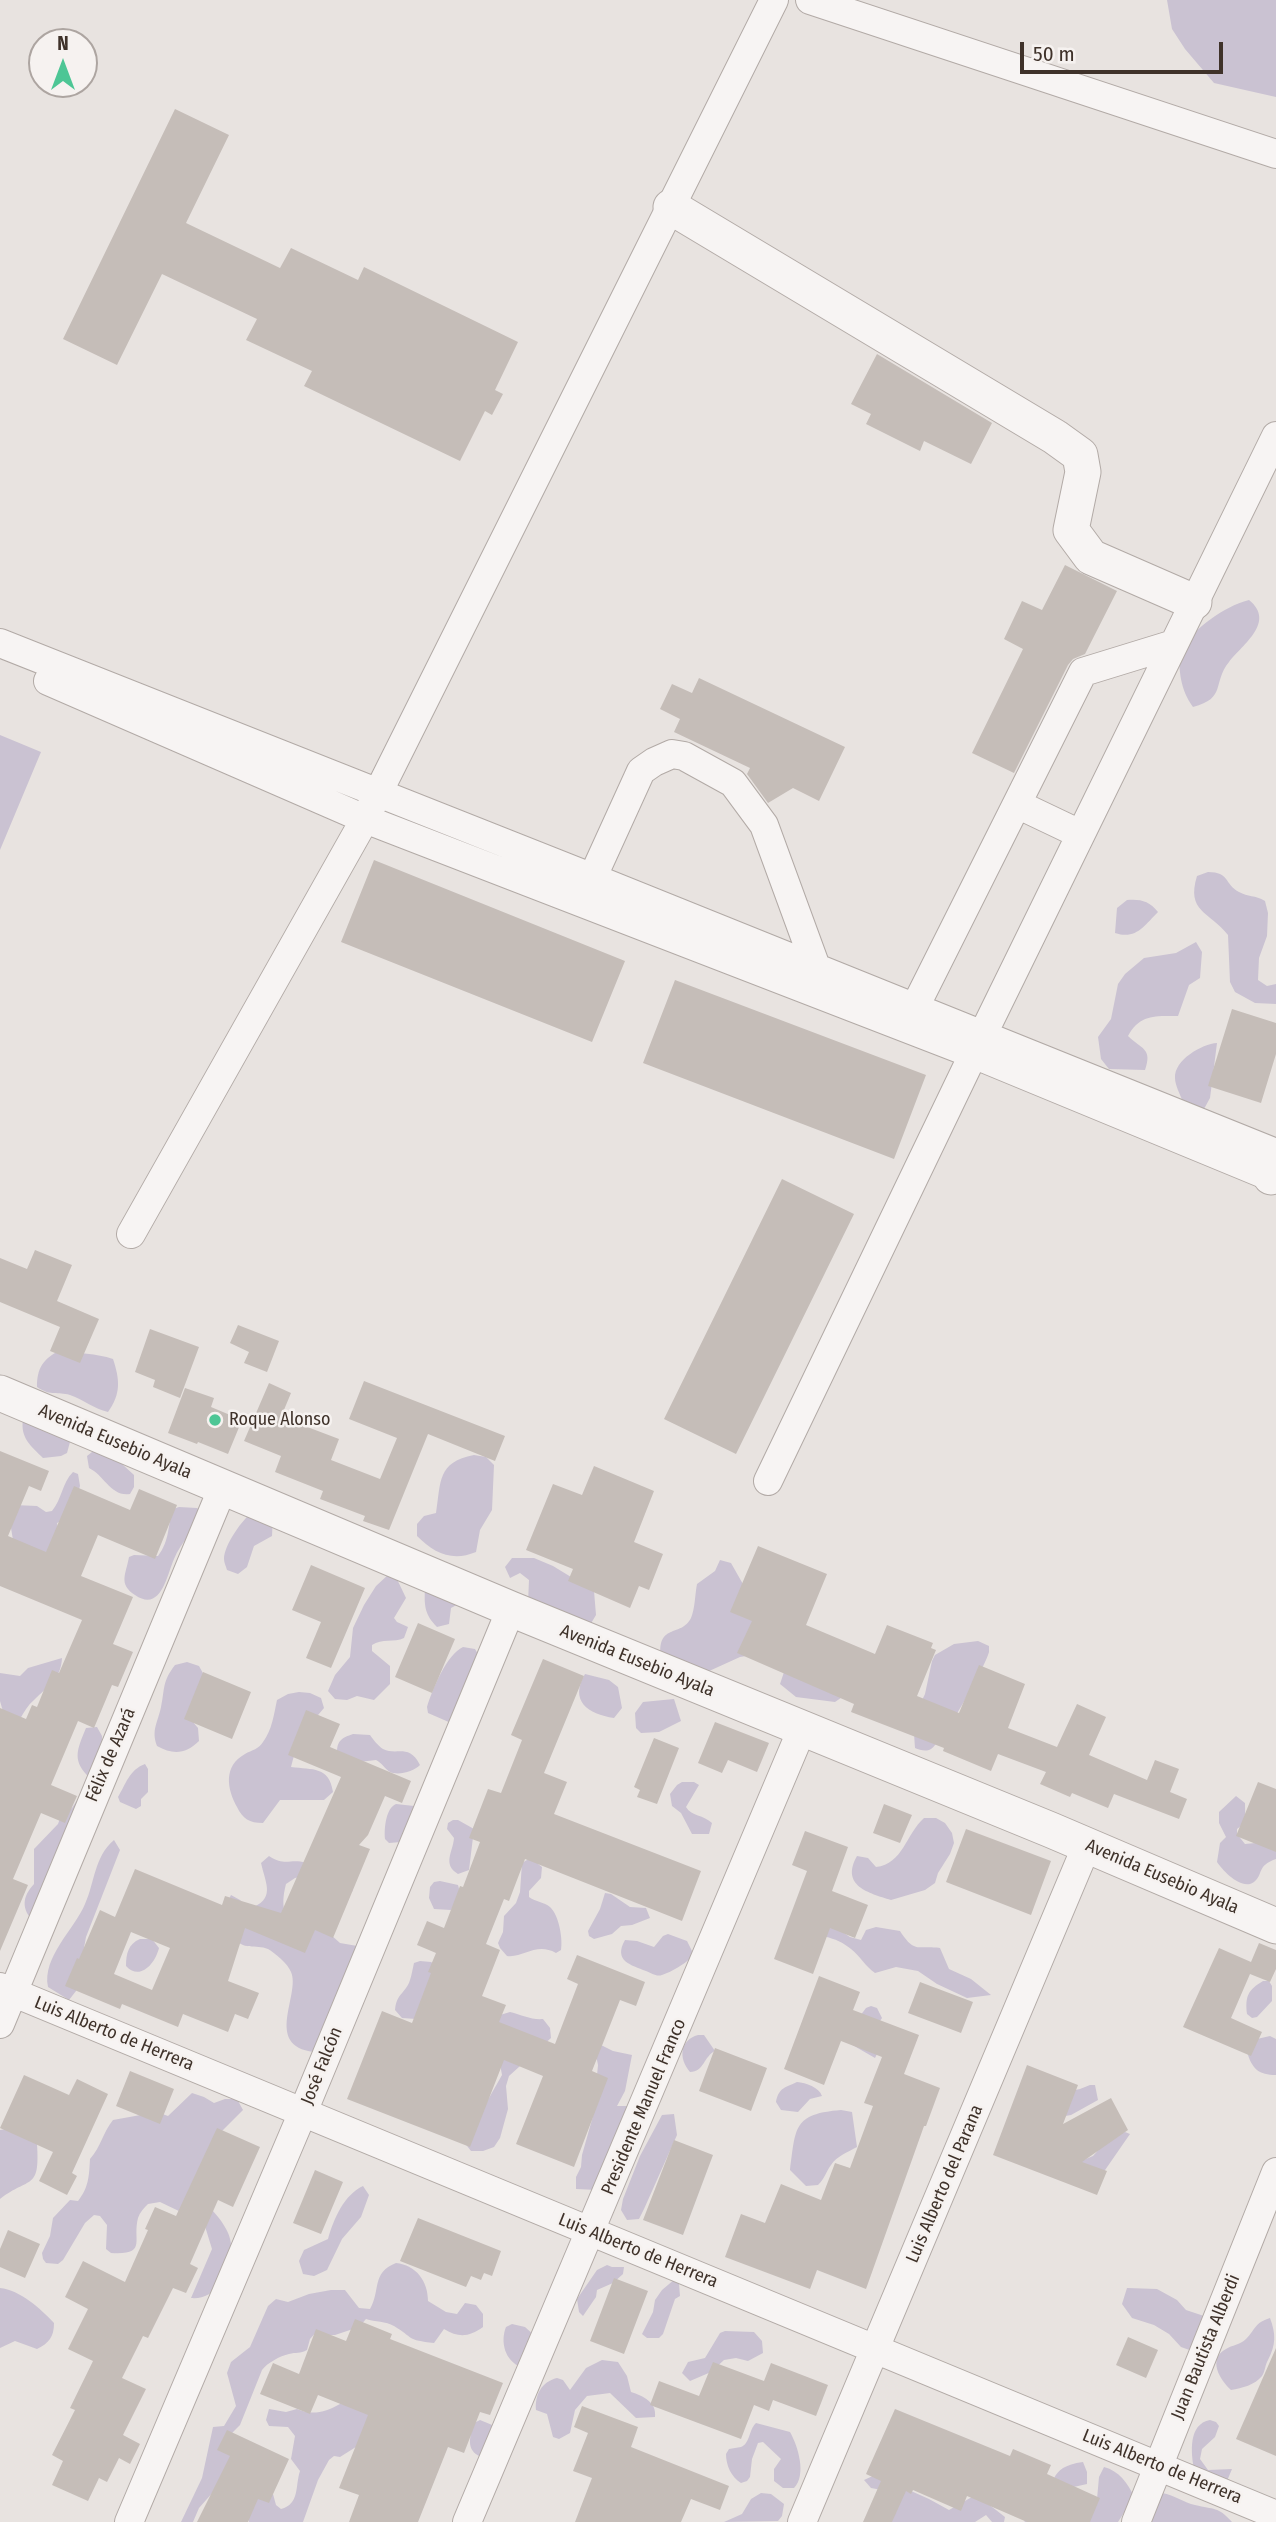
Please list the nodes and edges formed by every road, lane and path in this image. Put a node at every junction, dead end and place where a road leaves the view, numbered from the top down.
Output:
1 (774, 0) edge
2 (810, 0) edge
3 (1276, 154) edge
4 (671, 207) junction
5 (1276, 436) edge
6 (1194, 602) junction
7 (0, 643) edge
8 (1174, 644) junction
9 (0, 660) edge
10 (378, 792) junction
11 (1017, 804) junction
12 (365, 819) junction
13 (1080, 834) junction
14 (587, 890) junction
15 (816, 967) junction
16 (915, 1007) junction
17 (978, 1044) junction
18 (1274, 1169) edge
19 (131, 1234) dead end
20 (0, 1393) edge
21 (768, 1481) dead end
22 (223, 1487) junction
23 (511, 1609) junction
24 (802, 1729) junction
25 (1087, 1845) junction
26 (1276, 1926) edge
27 (6, 1990) edge
28 (0, 2024) edge
29 (303, 2112) junction
30 (1276, 2172) edge
31 (591, 2231) junction
32 (875, 2349) junction
33 (1159, 2466) junction
34 (1276, 2515) edge
35 (129, 2522) edge
36 (467, 2522) edge
37 (802, 2522) edge
38 (1136, 2522) edge

1 - 4 street
2 - 3 street
4 - 6 street
4 - 10 street
5 - 6 street
6 - 8 street
7 - 10 street
8 - 11 street
8 - 13 street
9 - 12 street
10 - 12 street
10 - 14 street
11 - 13 street
11 - 16 street
12 - 14 street
12 - 19 street
13 - 17 street
14 - 15 street
14 - 15 street
14 - 17 street
15 - 16 street
16 - 17 street
17 - 18 street
17 - 21 street
20 - 22 street, Avenida Eusebio Ayala
22 - 23 street, Avenida Eusebio Ayala
22 - 27 street, Félix de Azará
23 - 24 street, Avenida Eusebio Ayala
23 - 29 street, José Falcón
24 - 25 street, Avenida Eusebio Ayala
24 - 31 street, Presidente Manuel Franco
25 - 26 street, Avenida Eusebio Ayala
25 - 32 street, Luis Alberto del Parana
27 - 28 street, Félix de Azará
27 - 29 street, Luis Alberto de Herrera
29 - 31 street, Luis Alberto de Herrera
29 - 35 street, José Falcón
30 - 33 street, Juan Bautista Alberdi
31 - 32 street, Luis Alberto de Herrera
31 - 36 street, Presidente Manuel Franco
32 - 33 street, Luis Alberto de Herrera
32 - 37 street, Luis Alberto del Parana
33 - 34 street, Luis Alberto de Herrera
33 - 38 street, Juan Bautista Alberdi

